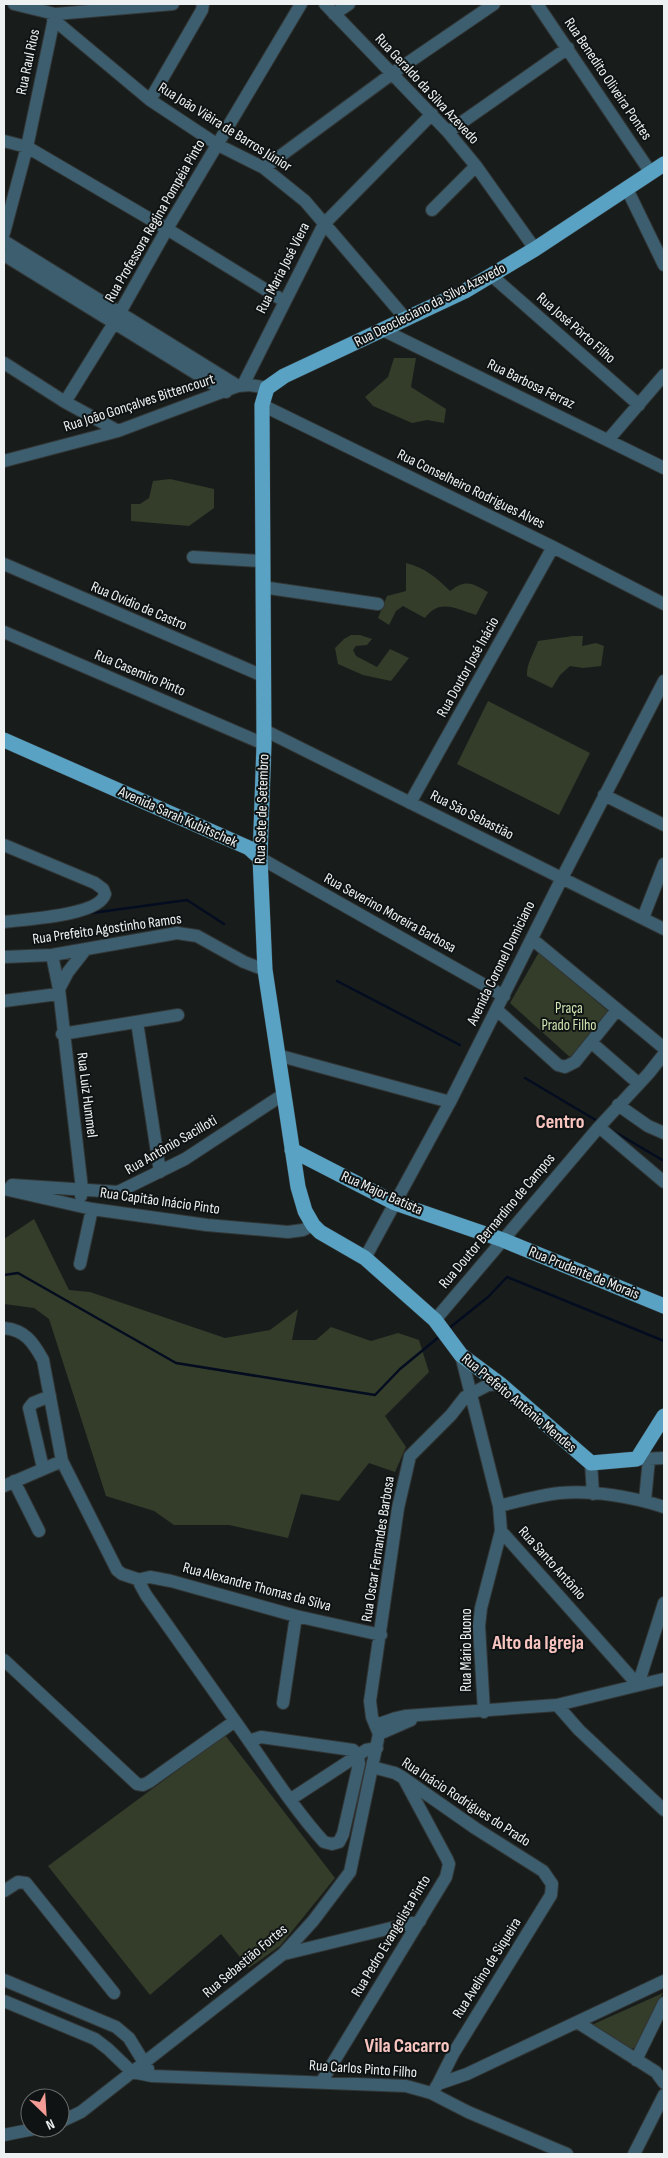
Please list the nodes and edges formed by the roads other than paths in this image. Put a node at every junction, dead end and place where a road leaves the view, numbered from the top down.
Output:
1 (14, 4) edge
2 (173, 4) edge
3 (301, 4) edge
4 (325, 4) edge
5 (350, 4) edge
6 (494, 4) edge
7 (537, 4) edge
8 (202, 7) edge
9 (334, 14) junction
10 (54, 17) junction
11 (568, 48) junction
12 (393, 73) junction
13 (150, 100) junction
14 (432, 114) junction
15 (448, 132) junction
16 (4, 141) edge
17 (218, 145) junction
18 (27, 147) junction
19 (664, 164) edge
20 (476, 166) junction
21 (264, 168) junction
22 (651, 173) junction
23 (627, 189) junction
24 (432, 210) dead end
25 (324, 224) junction
26 (167, 229) junction
27 (4, 234) edge
28 (4, 241) edge
29 (535, 249) junction
30 (4, 255) edge
31 (664, 265) edge
32 (492, 276) junction
33 (284, 301) junction
34 (118, 318) junction
35 (406, 319) junction
36 (383, 330) junction
37 (4, 364) edge
38 (664, 375) edge
39 (241, 386) junction
40 (267, 388) junction
41 (226, 392) junction
42 (65, 402) junction
43 (639, 405) junction
44 (262, 406) junction
45 (118, 431) junction
46 (608, 440) junction
47 (4, 461) edge
48 (664, 468) edge
49 (553, 547) junction
50 (193, 557) dead end
51 (262, 561) junction
52 (4, 564) edge
53 (262, 587) junction
54 (378, 604) dead end
55 (664, 604) edge
56 (4, 632) edge
57 (263, 676) junction
58 (664, 681) edge
59 (264, 737) junction
60 (4, 740) edge
61 (4, 750) edge
62 (604, 795) junction
63 (410, 802) junction
64 (149, 810) junction
65 (664, 825) edge
66 (4, 845) edge
67 (260, 858) junction
68 (664, 864) edge
69 (562, 878) junction
70 (643, 918) junction
71 (4, 922) edge
72 (664, 929) edge
73 (532, 939) junction
74 (86, 948) junction
75 (52, 954) junction
76 (4, 957) edge
77 (265, 970) junction
78 (58, 991) junction
79 (504, 996) junction
80 (4, 1002) edge
81 (497, 1010) junction
82 (617, 1010) junction
83 (178, 1015) dead end
84 (137, 1022) junction
85 (62, 1034) junction
86 (592, 1043) junction
87 (664, 1048) edge
88 (664, 1054) edge
89 (277, 1055) junction
90 (639, 1084) junction
91 (284, 1094) junction
92 (450, 1102) junction
93 (618, 1105) junction
94 (599, 1127) junction
95 (664, 1133) edge
96 (292, 1150) junction
97 (160, 1172) junction
98 (664, 1182) edge
99 (4, 1185) edge
100 (4, 1189) edge
101 (82, 1189) junction
102 (118, 1192) junction
103 (395, 1202) junction
104 (85, 1207) junction
105 (313, 1225) junction
106 (503, 1240) junction
107 (364, 1258) junction
108 (80, 1264) dead end
109 (664, 1306) edge
110 (435, 1320) junction
111 (4, 1328) edge
112 (461, 1355) junction
113 (500, 1384) junction
114 (471, 1392) junction
115 (50, 1396) junction
116 (664, 1416) edge
117 (664, 1458) edge
118 (643, 1459) junction
119 (62, 1461) junction
120 (591, 1463) junction
121 (43, 1468) junction
122 (9, 1483) edge
123 (593, 1494) junction
124 (645, 1500) junction
125 (499, 1506) junction
126 (664, 1506) edge
127 (501, 1531) junction
128 (38, 1532) dead end
129 (140, 1580) junction
130 (664, 1603) edge
131 (296, 1616) junction
132 (381, 1635) junction
133 (4, 1660) edge
134 (664, 1679) edge
135 (638, 1685) junction
136 (283, 1702) dead end
137 (557, 1705) junction
138 (484, 1712) junction
139 (235, 1721) junction
140 (377, 1730) junction
141 (249, 1741) junction
142 (377, 1748) junction
143 (358, 1755) junction
144 (372, 1767) junction
145 (402, 1777) junction
146 (291, 1799) junction
147 (664, 1810) edge
148 (543, 1871) joint
149 (4, 1891) edge
150 (420, 1921) junction
151 (283, 1954) junction
152 (4, 1980) edge
153 (664, 1981) edge
154 (114, 1993) dead end
155 (4, 2001) edge
156 (664, 2003) edge
157 (578, 2022) junction
158 (636, 2060) junction
159 (144, 2063) junction
160 (132, 2072) junction
161 (152, 2076) junction
162 (322, 2081) junction
163 (664, 2083) edge
164 (435, 2088) junction
165 (664, 2095) edge
166 (70, 2117) edge
167 (20, 2132) edge
168 (4, 2135) edge
169 (567, 2154) edge
170 (634, 2154) edge

1 - 10 street
2 - 10 street
3 - 17 street, Rua Professora Regina Pompéia Pinto
4 - 9 street, Rua Geraldo da Silva Azevedo
5 - 9 street
6 - 12 street
7 - 11 street, Rua Benedito Oliveira Pontes
8 - 13 street
9 - 12 street, Rua Geraldo da Silva Azevedo
10 - 13 street, Rua João Viêira de Barros Júnior
10 - 18 street, Rua Raul Rios
11 - 15 street
11 - 22 street, Rua Benedito Oliveira Pontes
12 - 14 street, Rua Geraldo da Silva Azevedo
12 - 21 street
13 - 17 street, Rua João Viêira de Barros Júnior
14 - 15 street, Rua Geraldo da Silva Azevedo
14 - 25 street, Rua Maria José Viera
15 - 20 street, Rua Geraldo da Silva Azevedo
16 - 18 street
17 - 21 street, Rua João Viêira de Barros Júnior
17 - 26 street, Rua Professora Regina Pompéia Pinto
18 - 26 street
18 - 27 street, Rua Raul Rios
19 - 22 main road, Rua Deocleciano da Silva Azevedo
20 - 24 street
20 - 29 street, Rua Geraldo da Silva Azevedo
21 - 25 street, Rua João Viêira de Barros Júnior
22 - 23 main road, Rua Deocleciano da Silva Azevedo
23 - 29 main road, Rua Deocleciano da Silva Azevedo
23 - 31 street
25 - 33 street, Rua Maria José Viera
25 - 35 street, Rua João Viêira de Barros Júnior
26 - 33 street
26 - 34 street, Rua Professora Regina Pompéia Pinto
28 - 34 street
29 - 32 main road, Rua Deocleciano da Silva Azevedo
30 - 34 street
32 - 35 main road, Rua Deocleciano da Silva Azevedo
32 - 43 street, Rua José Pôrto Filho
33 - 39 street, Rua Maria José Viera
34 - 39 street
34 - 41 street
34 - 42 street, Rua Professora Regina Pompéia Pinto
35 - 36 main road, Rua Deocleciano da Silva Azevedo
36 - 40 main road, Rua Deocleciano da Silva Azevedo
36 - 46 street, Rua Barbosa Ferraz
37 - 42 street
38 - 43 street
39 - 40 street
39 - 41 street, Rua João Gonçalves Bittencourt
40 - 44 main road, Rua Sete de Setembro
41 - 45 street, Rua João Gonçalves Bittencourt
42 - 45 street
43 - 46 street
44 - 49 street, Rua Conselheiro Rodrigues Alves
44 - 51 main road, Rua Sete de Setembro
45 - 47 street, Rua João Gonçalves Bittencourt
46 - 48 street, Rua Barbosa Ferraz
49 - 55 street, Rua Conselheiro Rodrigues Alves
49 - 63 street, Rua Doutor José Inácio
50 - 51 street
51 - 53 main road, Rua Sete de Setembro
52 - 57 street, Rua Ovídio de Castro
53 - 54 street
53 - 57 main road, Rua Sete de Setembro
56 - 59 street, Rua Casemiro Pinto
57 - 59 main road, Rua Sete de Setembro
58 - 62 street, Avenida Coronel Domiciano
59 - 63 street, Rua São Sebastião
59 - 67 main road, Rua Sete de Setembro
60 - 64 main road, Avenida Sarah Kubitschek
61 - 64 main road, Avenida Sarah Kubitschek
62 - 65 street
62 - 69 street, Avenida Coronel Domiciano
63 - 69 street, Rua São Sebastião
64 - 67 main road, Avenida Sarah Kubitschek
66 - 71 street
67 - 77 main road, Rua Sete de Setembro
67 - 79 street, Rua Severino Moreira Barbosa
68 - 70 street
69 - 70 street, Rua São Sebastião
69 - 73 street, Avenida Coronel Domiciano
70 - 72 street, Rua São Sebastião
73 - 79 street, Avenida Coronel Domiciano
73 - 82 street
74 - 75 street, Rua Prefeito Agostinho Ramos
74 - 77 street, Rua Prefeito Agostinho Ramos
74 - 78 street
75 - 76 street, Rua Prefeito Agostinho Ramos
75 - 78 street, Rua Luiz Hummel
77 - 89 main road, Rua Sete de Setembro
78 - 80 street
78 - 85 street, Rua Luiz Hummel
79 - 81 street, Avenida Coronel Domiciano
81 - 86 street
81 - 92 street, Avenida Coronel Domiciano
82 - 86 street
82 - 87 street
83 - 84 street
84 - 85 street
84 - 97 street
85 - 101 street, Rua Luiz Hummel
86 - 90 street
88 - 90 street, Rua Doutor Bernardino de Campos
89 - 91 main road, Rua Sete de Setembro
89 - 92 street
90 - 93 street, Rua Doutor Bernardino de Campos
91 - 96 main road, Rua Sete de Setembro
91 - 97 street, Rua Antônio Sacilloti
92 - 103 street, Avenida Coronel Domiciano
93 - 94 street, Rua Doutor Bernardino de Campos
93 - 95 street
94 - 98 street
94 - 106 street, Rua Doutor Bernardino de Campos
96 - 103 main road, Rua Major Batista
96 - 105 main road, Rua Sete de Setembro
97 - 102 street, Rua Antônio Sacilloti
99 - 101 street, Rua Antônio Sacilloti
100 - 104 street, Rua Capitão Inácio Pinto
101 - 102 street, Rua Antônio Sacilloti
101 - 104 street, Rua Luiz Hummel
102 - 104 street
103 - 106 main road, Rua Major Batista
103 - 107 street, Avenida Coronel Domiciano
104 - 105 street, Rua Capitão Inácio Pinto
104 - 108 street, Rua Luiz Hummel
105 - 107 main road, Rua Prefeito Antônio Mendes
106 - 109 main road, Rua Prudente de Morais
106 - 110 street, Rua Doutor Bernardino de Campos
107 - 110 main road, Rua Prefeito Antônio Mendes
110 - 112 main road, Rua Prefeito Antônio Mendes
111 - 115 street
112 - 113 main road, Rua Prefeito Antônio Mendes
112 - 114 street, Rua Santo Antônio
113 - 114 street, Rua Oscar Fernandes Barbosa
113 - 120 main road, Rua Prefeito Antônio Mendes
114 - 125 street, Rua Santo Antônio
114 - 132 street, Rua Oscar Fernandes Barbosa
115 - 119 street
115 - 121 street
116 - 118 main road
117 - 118 street
118 - 120 main road
118 - 124 street
119 - 121 street
119 - 129 street
120 - 123 street
121 - 122 street
122 - 128 street
123 - 124 street
123 - 125 street
124 - 126 street
125 - 127 street, Rua Santo Antônio
127 - 135 street, Rua Santo Antônio
127 - 138 street, Rua Mário Buono
129 - 131 street, Rua Alexandre Thomas da Silva
129 - 139 street
130 - 135 street
131 - 132 street, Rua Alexandre Thomas da Silva
131 - 136 street
132 - 140 street, Rua Oscar Fernandes Barbosa
133 - 139 street
134 - 135 street
135 - 137 street
137 - 138 street
137 - 147 street
138 - 140 street
139 - 141 street
140 - 142 street
141 - 143 street
141 - 146 street
142 - 143 street
142 - 144 street
143 - 146 street
143 - 146 street
144 - 145 street, Rua Inácio Rodrigues do Prado
144 - 151 street, Rua Sebastião Fortes
145 - 148 street, Rua Inácio Rodrigues do Prado
145 - 150 street, Rua Pedro Evangelista Pinto
148 - 164 street, Rua Avelino de Siqueira
149 - 154 street
150 - 151 street
150 - 162 street, Rua Pedro Evangelista Pinto
151 - 159 street, Rua Sebastião Fortes
152 - 159 street
153 - 157 street, Rua Carlos Pinto Filho
155 - 160 street
156 - 158 street
157 - 158 street
157 - 164 street, Rua Carlos Pinto Filho
158 - 163 street
159 - 160 street, Rua Sebastião Fortes
159 - 161 street
160 - 161 street, Rua Carlos Pinto Filho
160 - 166 street, Rua Sebastião Fortes
161 - 162 street, Rua Carlos Pinto Filho
162 - 164 street, Rua Carlos Pinto Filho
164 - 169 street
165 - 170 street
167 - 168 street

